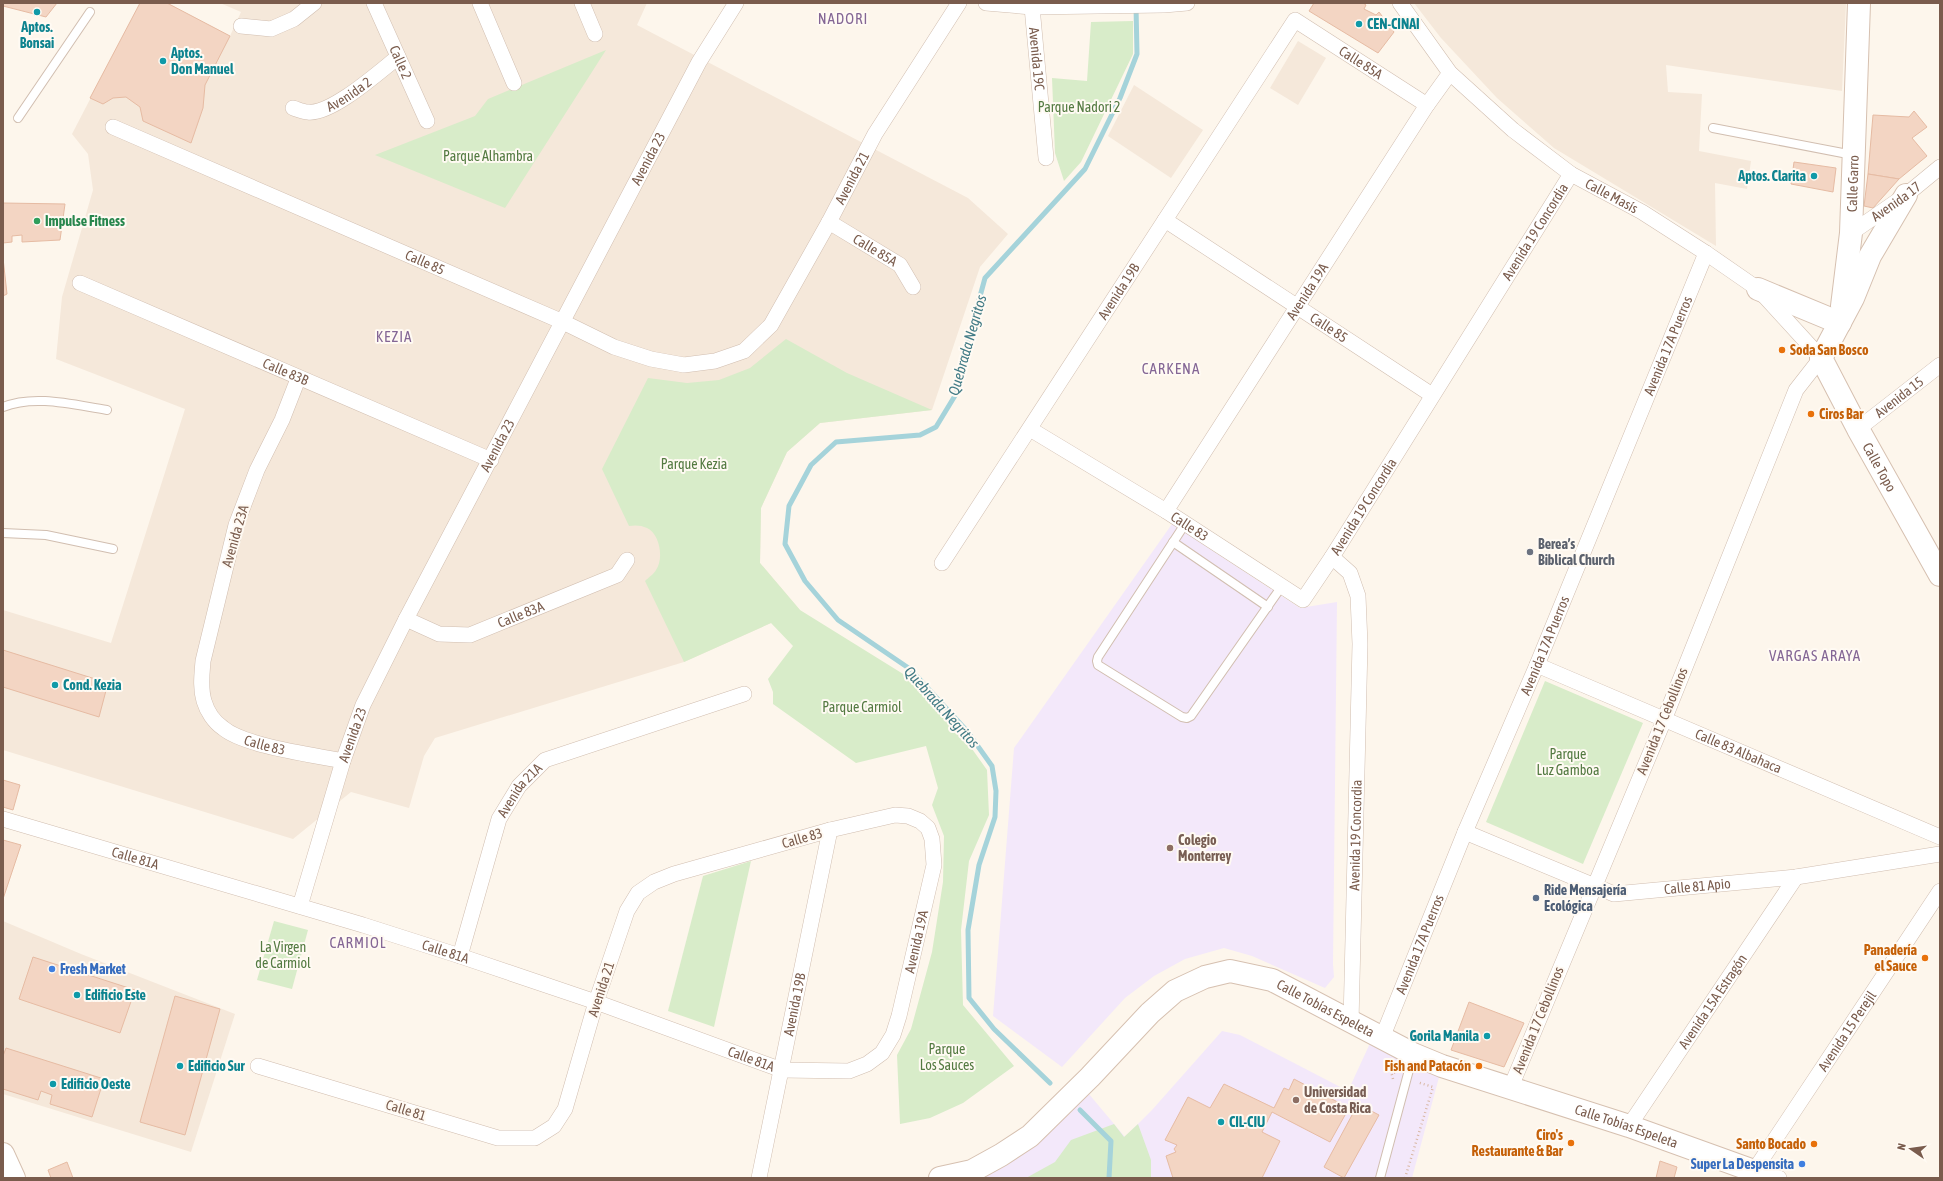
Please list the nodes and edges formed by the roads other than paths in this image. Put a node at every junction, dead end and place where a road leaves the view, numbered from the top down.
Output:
1 (314, 3) edge
2 (374, 3) edge
3 (480, 3) edge
4 (582, 3) edge
5 (736, 3) edge
6 (959, 3) edge
7 (986, 3) edge
8 (1187, 3) edge
9 (1400, 3) edge
10 (1859, 3) edge
11 (1032, 7) junction
12 (90, 12) dead end
13 (1295, 20) joint
14 (241, 26) dead end
15 (595, 34) dead end
16 (398, 57) junction
17 (1450, 73) junction
18 (514, 83) dead end
19 (1426, 105) junction
20 (293, 108) dead end
21 (18, 118) dead end
22 (427, 121) dead end
23 (112, 127) dead end
24 (1713, 128) dead end
25 (1854, 156) junction
26 (1046, 158) dead end
27 (1940, 167) edge
28 (1570, 174) junction
29 (1906, 195) junction
30 (1165, 220) junction
31 (829, 222) junction
32 (1851, 233) junction
33 (1706, 253) junction
34 (80, 283) dead end
35 (913, 287) dead end
36 (1758, 289) junction
37 (1298, 307) junction
38 (563, 322) junction
39 (1840, 323) junction
40 (744, 351) joint
41 (1821, 358) junction
42 (1940, 365) edge
43 (298, 379) junction
44 (1432, 395) junction
45 (3, 407) edge
46 (107, 410) dead end
47 (1030, 429) junction
48 (1858, 429) junction
49 (491, 460) junction
50 (1166, 511) junction
51 (1186, 524) junction
52 (3, 533) edge
53 (1174, 542) junction
54 (113, 549) dead end
55 (1332, 557) junction
56 (627, 560) dead end
57 (942, 563) dead end
58 (1940, 575) edge
59 (1282, 586) junction
60 (1268, 607) junction
61 (406, 619) junction
62 (1537, 665) junction
63 (744, 694) dead end
64 (204, 702) joint
65 (1664, 720) junction
66 (343, 761) junction
67 (3, 819) edge
68 (928, 828) joint
69 (830, 830) junction
70 (1465, 832) junction
71 (1940, 837) edge
72 (1940, 854) edge
73 (674, 874) joint
74 (1796, 877) junction
75 (1593, 887) junction
76 (1940, 891) edge
77 (300, 906) junction
78 (460, 956) junction
79 (596, 1002) junction
80 (1351, 1023) junction
81 (1382, 1038) junction
82 (882, 1053) joint
83 (1413, 1054) junction
84 (258, 1066) dead end
85 (782, 1070) junction
86 (1510, 1088) junction
87 (554, 1126) joint
88 (1628, 1126) junction
89 (3, 1154) edge
90 (1754, 1174) edge
91 (14, 1178) edge
92 (759, 1178) edge
93 (940, 1178) edge
94 (1380, 1178) edge
95 (1779, 1178) edge

1 - 14 street
2 - 16 street, Calle 2
3 - 18 street
4 - 15 street
5 - 38 street, Avenida 23
6 - 31 street, Avenida 21
7 - 11 street
8 - 11 street
9 - 17 street, Calle Masís
10 - 25 street, Calle Garro
11 - 26 street, Avenida 19C
12 - 21 lane
13 - 19 street, Calle 85A
13 - 30 street, Avenida 19B
16 - 20 street, Avenida 2
16 - 22 street, Calle 2
17 - 19 street, Avenida 19A
17 - 28 street, Calle Masís
19 - 37 street, Avenida 19A
23 - 38 street, Calle 85
24 - 25 lane
25 - 32 street, Calle Garro
27 - 29 street, Avenida 17
28 - 33 street, Calle Masís
28 - 44 street, Avenida 19 Concordia
29 - 32 street, Avenida 17
29 - 39 street
30 - 37 street, Calle 85
30 - 47 street, Avenida 19B
31 - 35 street, Calle 85A
31 - 40 street, Avenida 21
32 - 39 street, Calle Garro
33 - 36 street, Calle Masís
33 - 62 street, Avenida 17A Puerros
34 - 43 street, Calle 83B
36 - 39 street
36 - 41 street, Calle Masís
37 - 44 street, Calle 85
37 - 50 street, Avenida 19A
38 - 40 street, Calle 85
38 - 49 street, Avenida 23
39 - 41 street, Calle Garro
41 - 48 street, Calle Topo
41 - 65 street, Avenida 17 Cebollinos
42 - 48 street, Avenida 15
43 - 49 street, Calle 83B
43 - 64 street, Avenida 23A
44 - 55 street, Avenida 19 Concordia
45 - 46 lane
47 - 50 street, Calle 83
47 - 57 street, Avenida 19B
48 - 58 street, Calle Topo
49 - 61 street, Avenida 23
50 - 51 street, Calle 83
51 - 53 lane
51 - 59 street, Calle 83
52 - 54 lane
53 - 60 lane
53 - 60 lane
55 - 59 street, Calle 83
55 - 80 street, Avenida 19 Concordia
56 - 61 street, Calle 83A
59 - 60 lane
61 - 66 street, Avenida 23
62 - 65 street, Calle 83 Albahaca
62 - 70 street, Avenida 17A Puerros
63 - 78 street, Avenida 21A
64 - 66 street, Calle 83
65 - 71 street, Calle 83 Albahaca
65 - 75 street, Avenida 17 Cebollinos
66 - 77 street, Avenida 23
67 - 77 street, Calle 81A
68 - 69 street, Calle 83
68 - 82 street, Avenida 19A
69 - 73 street, Calle 83
69 - 85 street, Avenida 19B
70 - 75 street, Calle 81 Apio
70 - 81 street, Avenida 17A Puerros
72 - 74 street, Calle 81 Apio
73 - 79 street, Avenida 21
74 - 75 street, Calle 81 Apio
74 - 88 street, Avenida 15A Estragón
75 - 86 street, Avenida 17 Cebollinos
76 - 90 street, Avenida 15 Perejil
77 - 78 street, Calle 81A
78 - 79 street, Calle 81A
79 - 85 street, Calle 81A
79 - 87 street, Avenida 21
80 - 81 street, Calle Tobías Espeleta
80 - 93 street, Calle Tobías Espeleta
81 - 83 street, Calle Tobías Espeleta
82 - 85 street, Calle 81A
83 - 86 street, Calle Tobías Espeleta
83 - 94 lane
84 - 87 street, Calle 81
85 - 92 street, Avenida 19B
86 - 88 street, Calle Tobías Espeleta
88 - 90 street, Calle Tobías Espeleta
89 - 91 street
90 - 95 street

